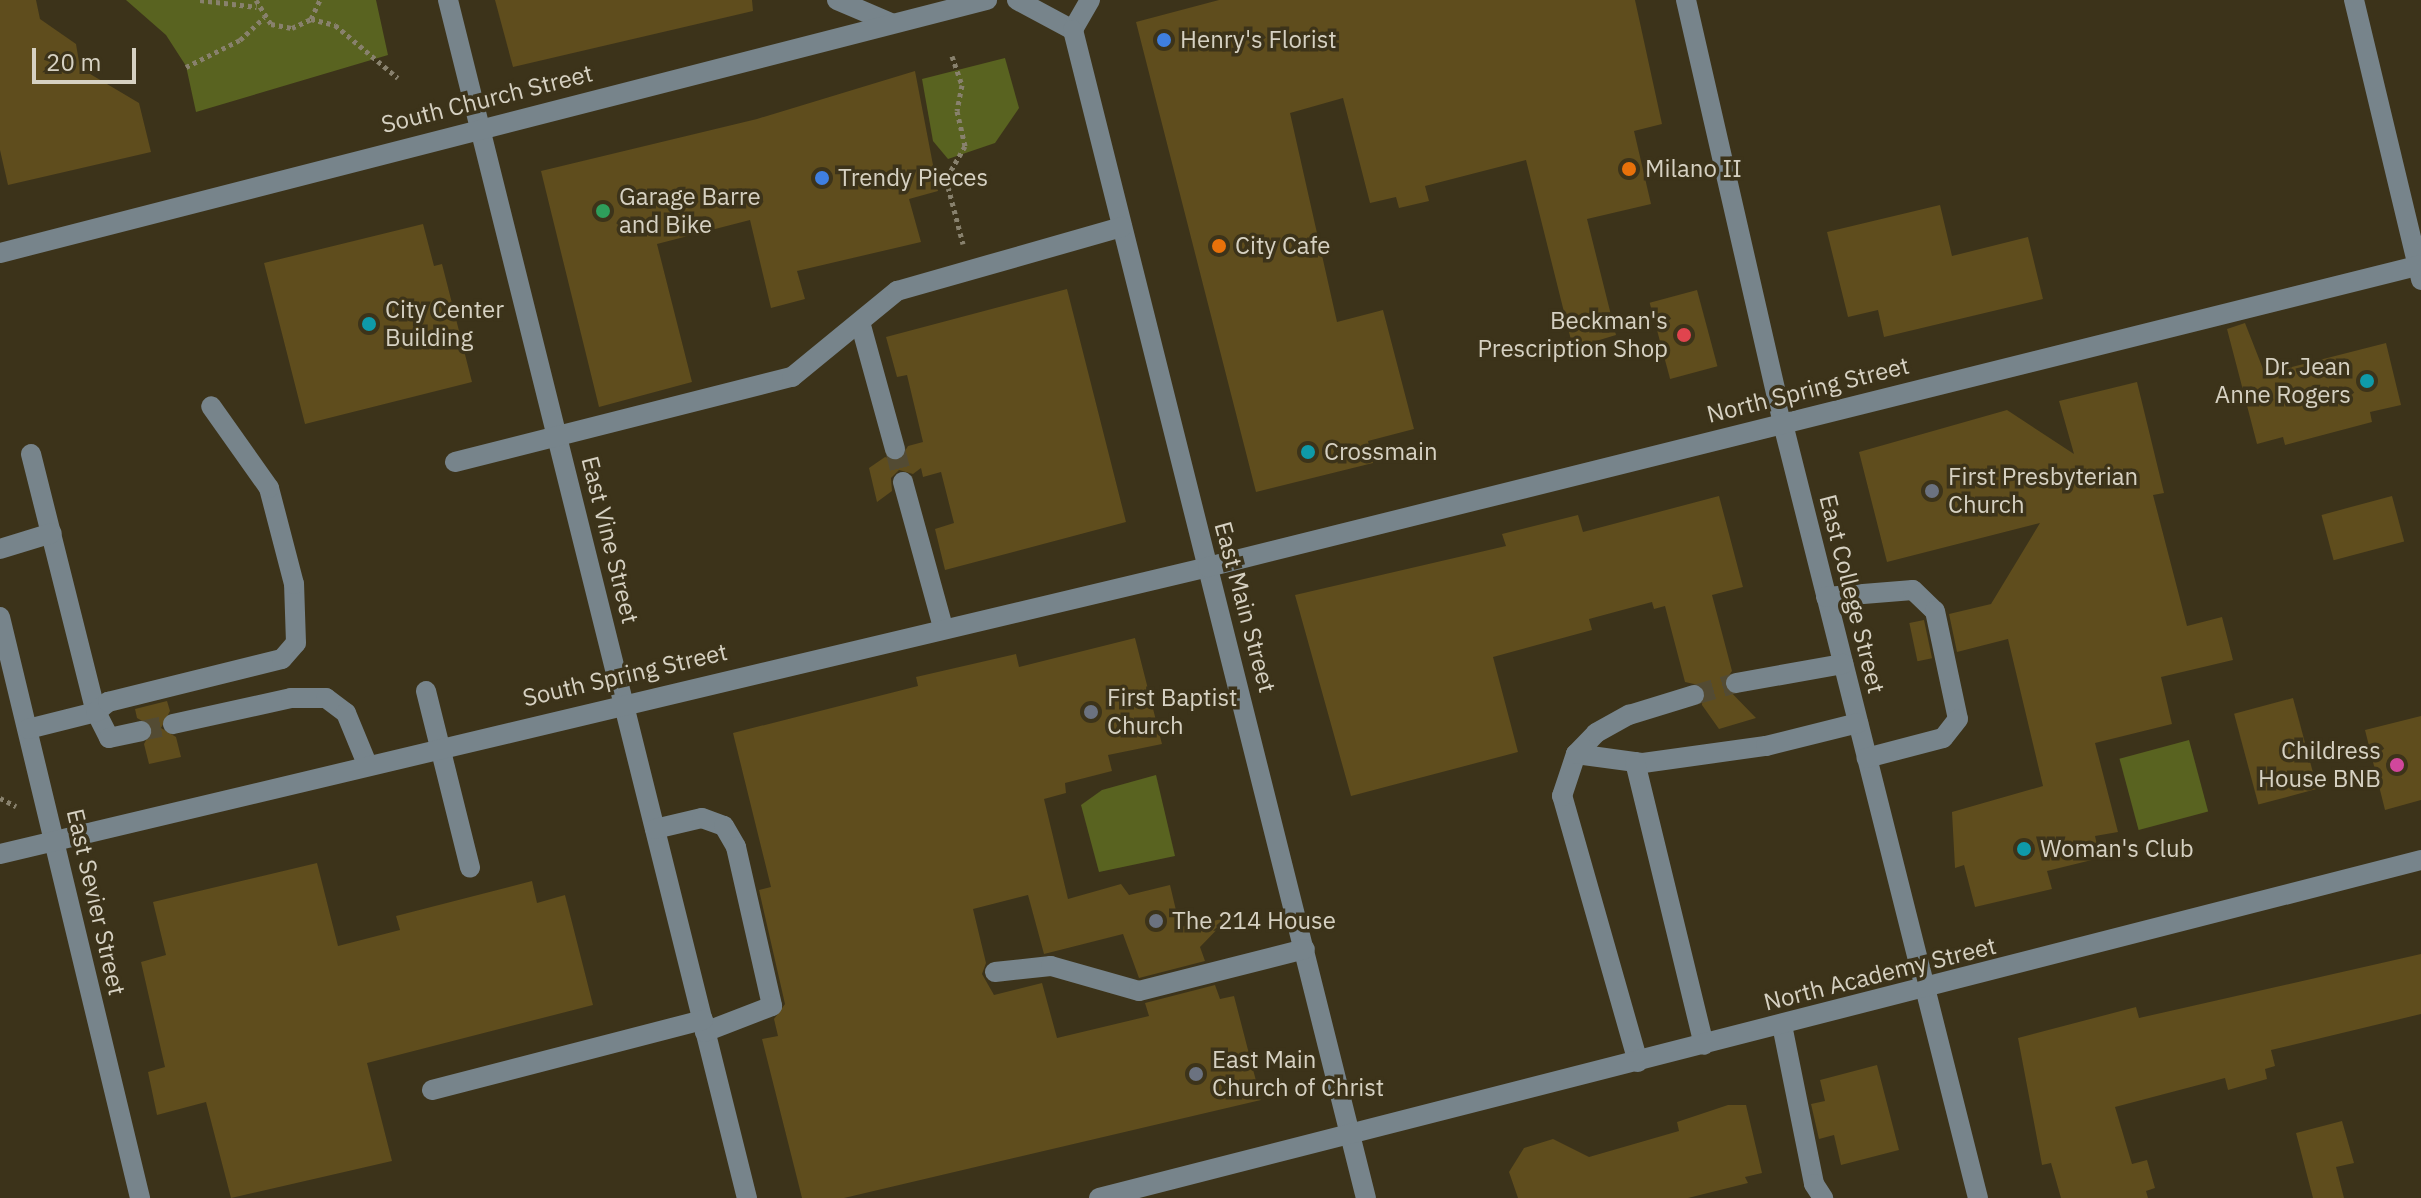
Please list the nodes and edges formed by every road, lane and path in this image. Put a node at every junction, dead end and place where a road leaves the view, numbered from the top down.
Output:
1 (200, 0) edge
2 (246, 0) edge
3 (320, 0) edge
4 (448, 0) edge
5 (837, 0) edge
6 (987, 0) edge
7 (1017, 0) edge
8 (1090, 0) edge
9 (1686, 0) edge
10 (2354, 0) edge
11 (255, 5) edge
12 (264, 18) junction
13 (311, 19) junction
14 (919, 20) junction
15 (1073, 30) junction
16 (952, 56) dead end
17 (186, 67) dead end
18 (398, 78) dead end
19 (480, 127) junction
20 (1122, 227) junction
21 (0, 253) edge
22 (969, 269) junction
23 (2420, 270) edge
24 (860, 322) junction
25 (211, 406) dead end
26 (1783, 424) junction
27 (558, 439) junction
28 (895, 449) tunnel mouth
29 (31, 454) dead end
30 (455, 462) dead end
31 (903, 482) tunnel mouth
32 (52, 533) junction
33 (0, 549) edge
34 (1208, 567) junction
35 (1826, 597) junction
36 (0, 617) edge
37 (943, 627) junction
38 (1843, 664) junction
39 (1736, 683) tunnel mouth
40 (426, 691) dead end
41 (1694, 695) tunnel mouth
42 (623, 701) junction
43 (96, 712) junction
44 (1858, 723) junction
45 (173, 724) tunnel mouth
46 (28, 729) junction
47 (141, 731) tunnel mouth
48 (439, 747) junction
49 (1576, 754) junction
50 (1867, 758) junction
51 (1635, 762) junction
52 (367, 764) junction
53 (0, 798) edge
54 (16, 806) dead end
55 (655, 829) junction
56 (55, 841) junction
57 (0, 854) edge
58 (2421, 860) edge
59 (470, 868) dead end
60 (1305, 949) junction
61 (995, 972) dead end
62 (1925, 989) junction
63 (1782, 1025) junction
64 (704, 1026) junction
65 (1704, 1045) junction
66 (1638, 1062) junction
67 (432, 1090) dead end
68 (1351, 1134) junction
69 (140, 1198) edge
70 (747, 1198) edge
71 (1099, 1198) edge
72 (1366, 1198) edge
73 (1823, 1198) edge
74 (1978, 1198) edge

1 - 11 path
2 - 11 path
3 - 13 path
4 - 19 street, East Vine Street
5 - 14 street
6 - 14 street, South Church Street
7 - 15 street
8 - 15 street
9 - 26 street, East College Street
10 - 23 street
11 - 12 path
12 - 13 path
12 - 17 path
13 - 18 path
14 - 19 street, South Church Street
15 - 20 street, East Main Street
16 - 22 path
19 - 21 street, South Church Street
19 - 27 street, East Vine Street
20 - 22 street
20 - 34 street, East Main Street
22 - 24 street
23 - 26 street, North Spring Street
24 - 27 street
24 - 28 street
25 - 43 street
26 - 34 street, North Spring Street
26 - 35 street, East College Street
27 - 30 street
27 - 42 street, East Vine Street
29 - 32 street
31 - 37 street
32 - 33 street
32 - 43 street
34 - 37 street, South Spring Street
34 - 60 street, East Main Street
35 - 38 street, East College Street
35 - 50 street
36 - 46 street, East Sevier Street
37 - 42 street, South Spring Street
38 - 39 street
38 - 44 street, East College Street
40 - 48 street
41 - 49 street
42 - 48 street, South Spring Street
42 - 55 street, East Vine Street
43 - 46 street
43 - 47 street
44 - 50 street, East College Street
44 - 51 street
45 - 52 street
46 - 56 street, East Sevier Street
48 - 52 street, South Spring Street
48 - 59 street
49 - 51 street
49 - 66 street
50 - 62 street, East College Street
51 - 65 street
52 - 56 street, South Spring Street
53 - 54 path
55 - 64 street, East Vine Street
55 - 64 street
56 - 57 street, South Spring Street
56 - 69 street, East Sevier Street
58 - 62 street, North Academy Street
60 - 61 street
60 - 68 street, East Main Street
62 - 63 street, North Academy Street
62 - 74 street, East College Street
63 - 65 street, North Academy Street
63 - 73 street
64 - 67 street
64 - 70 street, East Vine Street
65 - 66 street, North Academy Street
66 - 68 street, North Academy Street
68 - 71 street, North Academy Street
68 - 72 street, East Main Street

